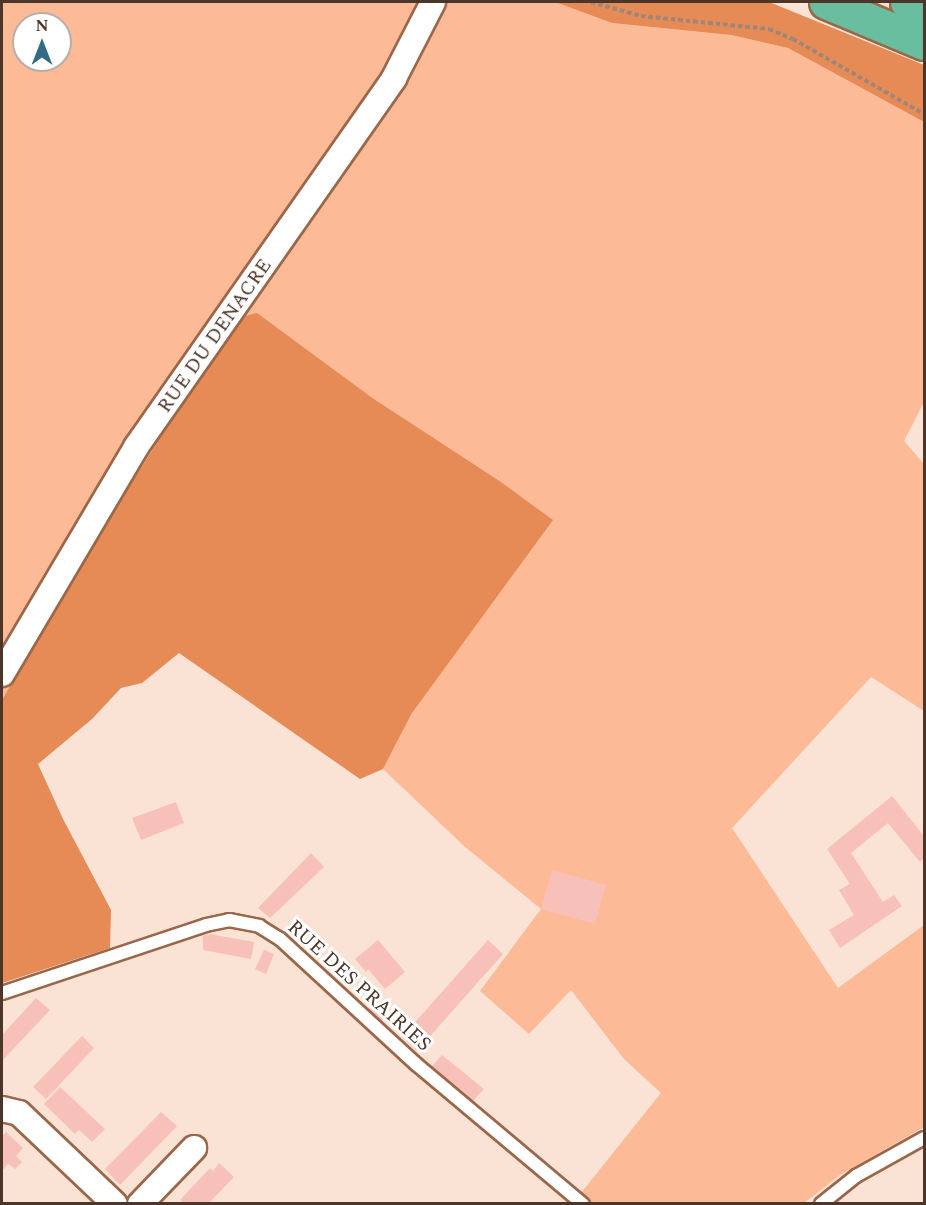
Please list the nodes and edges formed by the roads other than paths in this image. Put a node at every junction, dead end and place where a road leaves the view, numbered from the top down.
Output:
1 (433, 2) edge
2 (826, 2) edge
3 (907, 2) edge
4 (924, 9) edge
5 (924, 44) edge
6 (2, 674) edge
7 (2, 993) edge
8 (2, 1109) edge
9 (924, 1138) edge
10 (194, 1148) dead end
11 (115, 1203) edge
12 (140, 1203) edge
13 (583, 1203) edge
14 (821, 1203) edge

1 - 6 street, RUE DU DENACRE
2 - 5 highway
3 - 4 highway
7 - 13 lane, RUE DES PRAIRIES
8 - 11 street
9 - 14 lane
10 - 12 street

